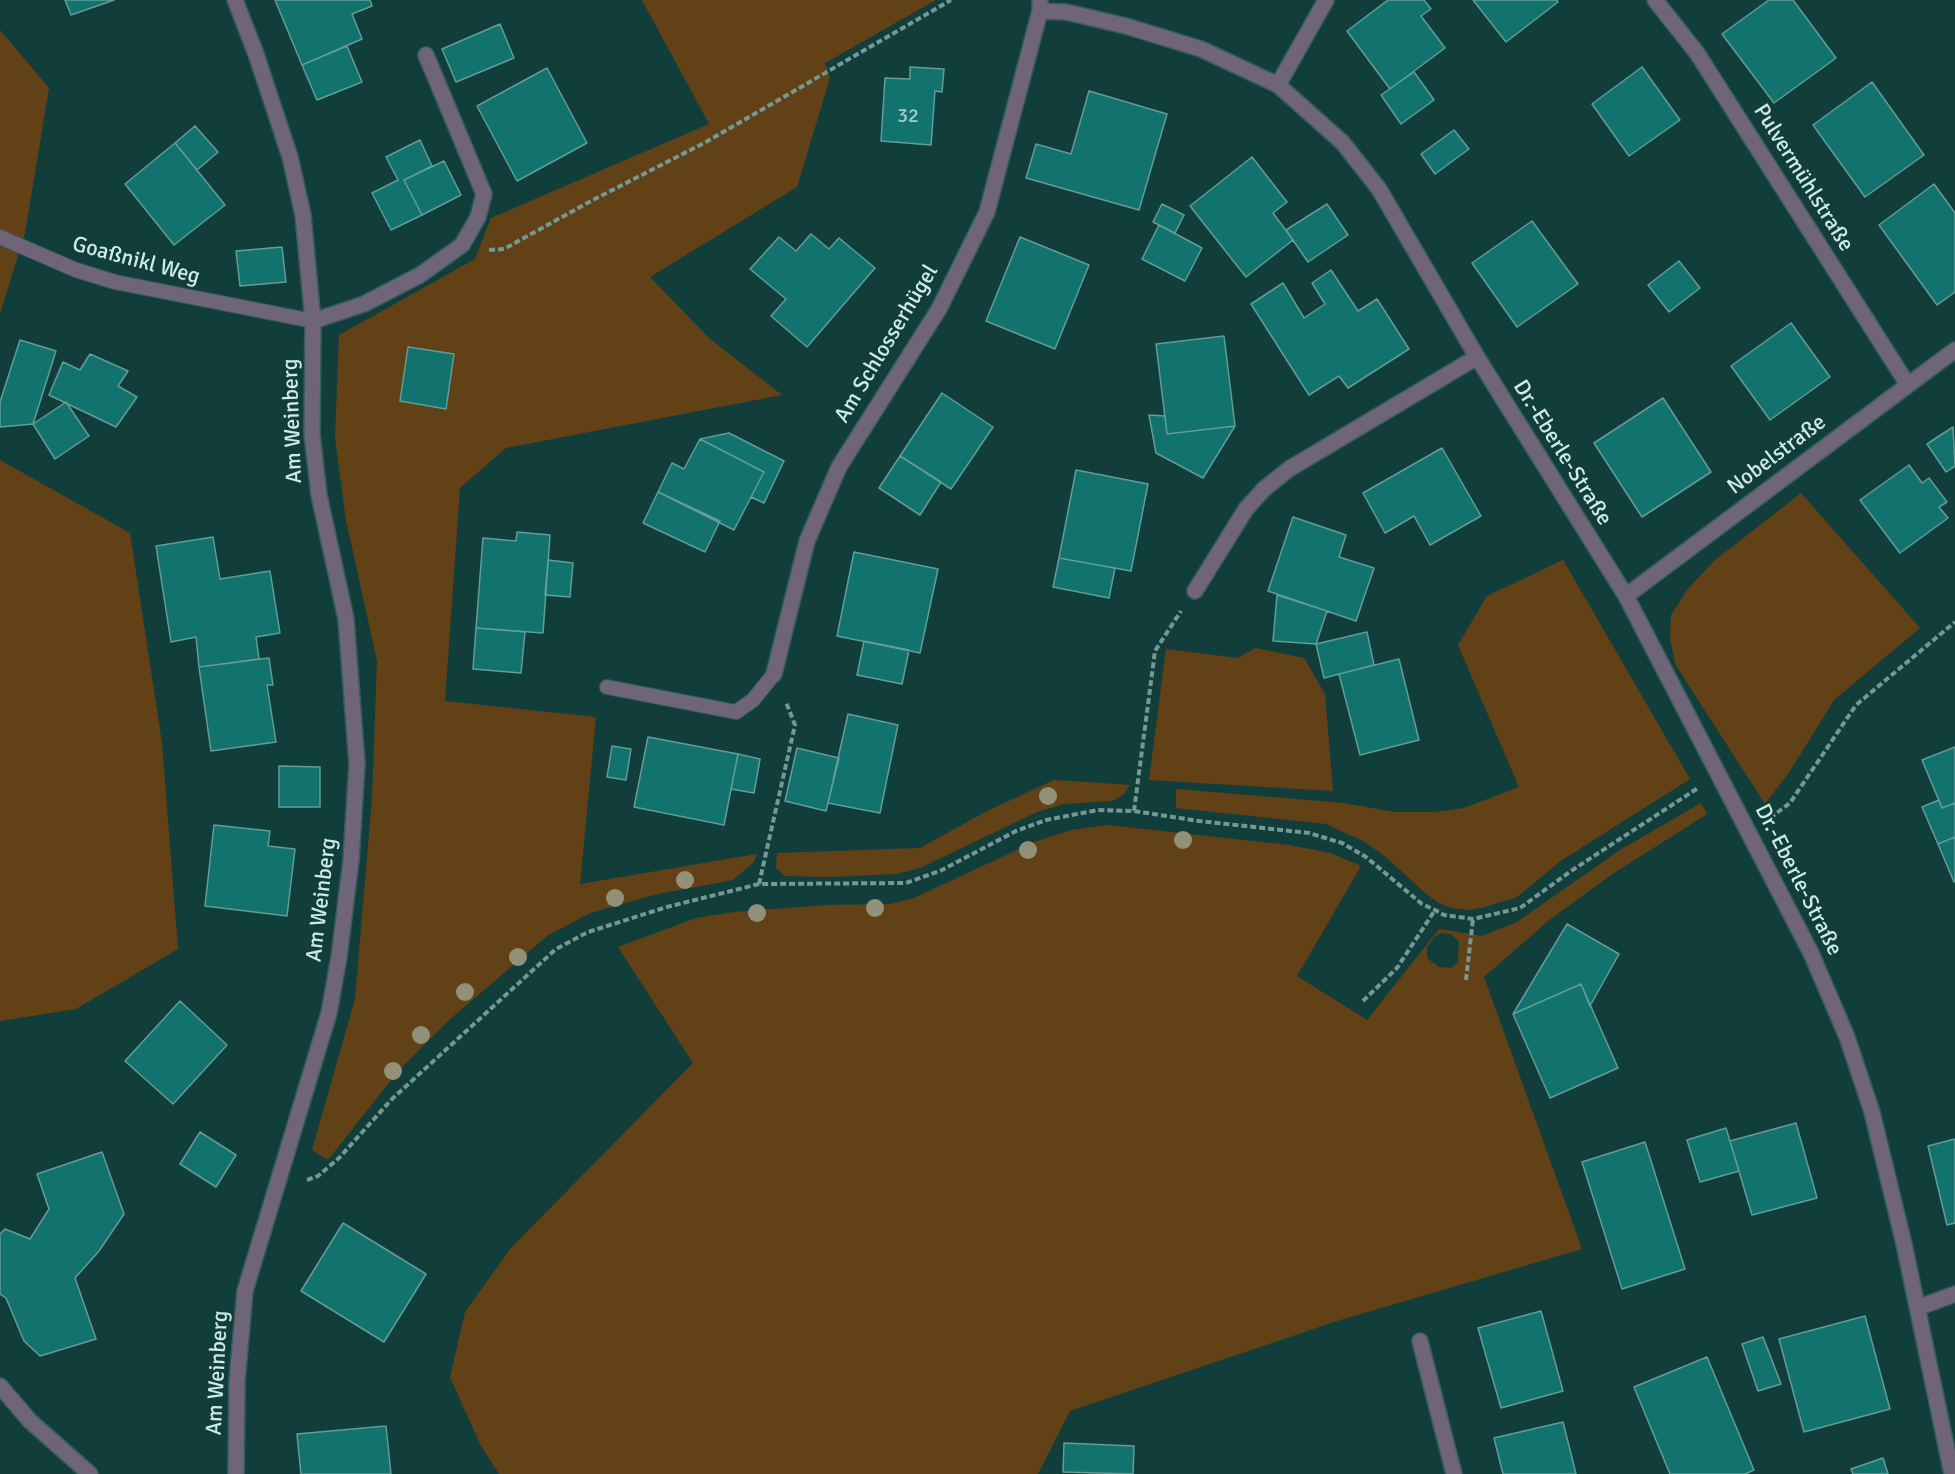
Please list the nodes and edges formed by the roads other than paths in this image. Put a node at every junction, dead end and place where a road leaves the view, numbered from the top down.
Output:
1 (235, 0) edge
2 (1326, 0) edge
3 (1655, 0) edge
4 (1040, 5) edge
5 (426, 55) dead end
6 (1278, 85) junction
7 (0, 237) edge
8 (313, 321) junction
9 (1955, 350) edge
10 (1477, 357) junction
11 (1908, 385) junction
12 (1195, 591) road end
13 (1626, 596) junction
14 (774, 674) joint
15 (607, 687) dead end
16 (1955, 1294) edge
17 (1917, 1308) junction
18 (1420, 1341) dead end
19 (0, 1386) edge
20 (90, 1474) edge
21 (236, 1474) edge
22 (1454, 1474) edge
23 (1952, 1474) edge

1 - 8 street, Am Weinberg
2 - 6 street
3 - 11 street, Pulvermühlstraße
4 - 6 street, Dr.-Eberle-Straße
4 - 14 street, Am Schlosserhügel
5 - 8 street
6 - 10 street, Dr.-Eberle-Straße
7 - 8 lane, Goaßnikl Weg
8 - 21 street, Am Weinberg
9 - 11 street, Nobelstraße
10 - 12 street
10 - 13 street, Dr.-Eberle-Straße
11 - 13 street, Nobelstraße
13 - 17 street, Dr.-Eberle-Straße
14 - 15 lane
16 - 17 street
17 - 23 street, Dr.-Eberle-Straße
18 - 22 street
19 - 20 street

